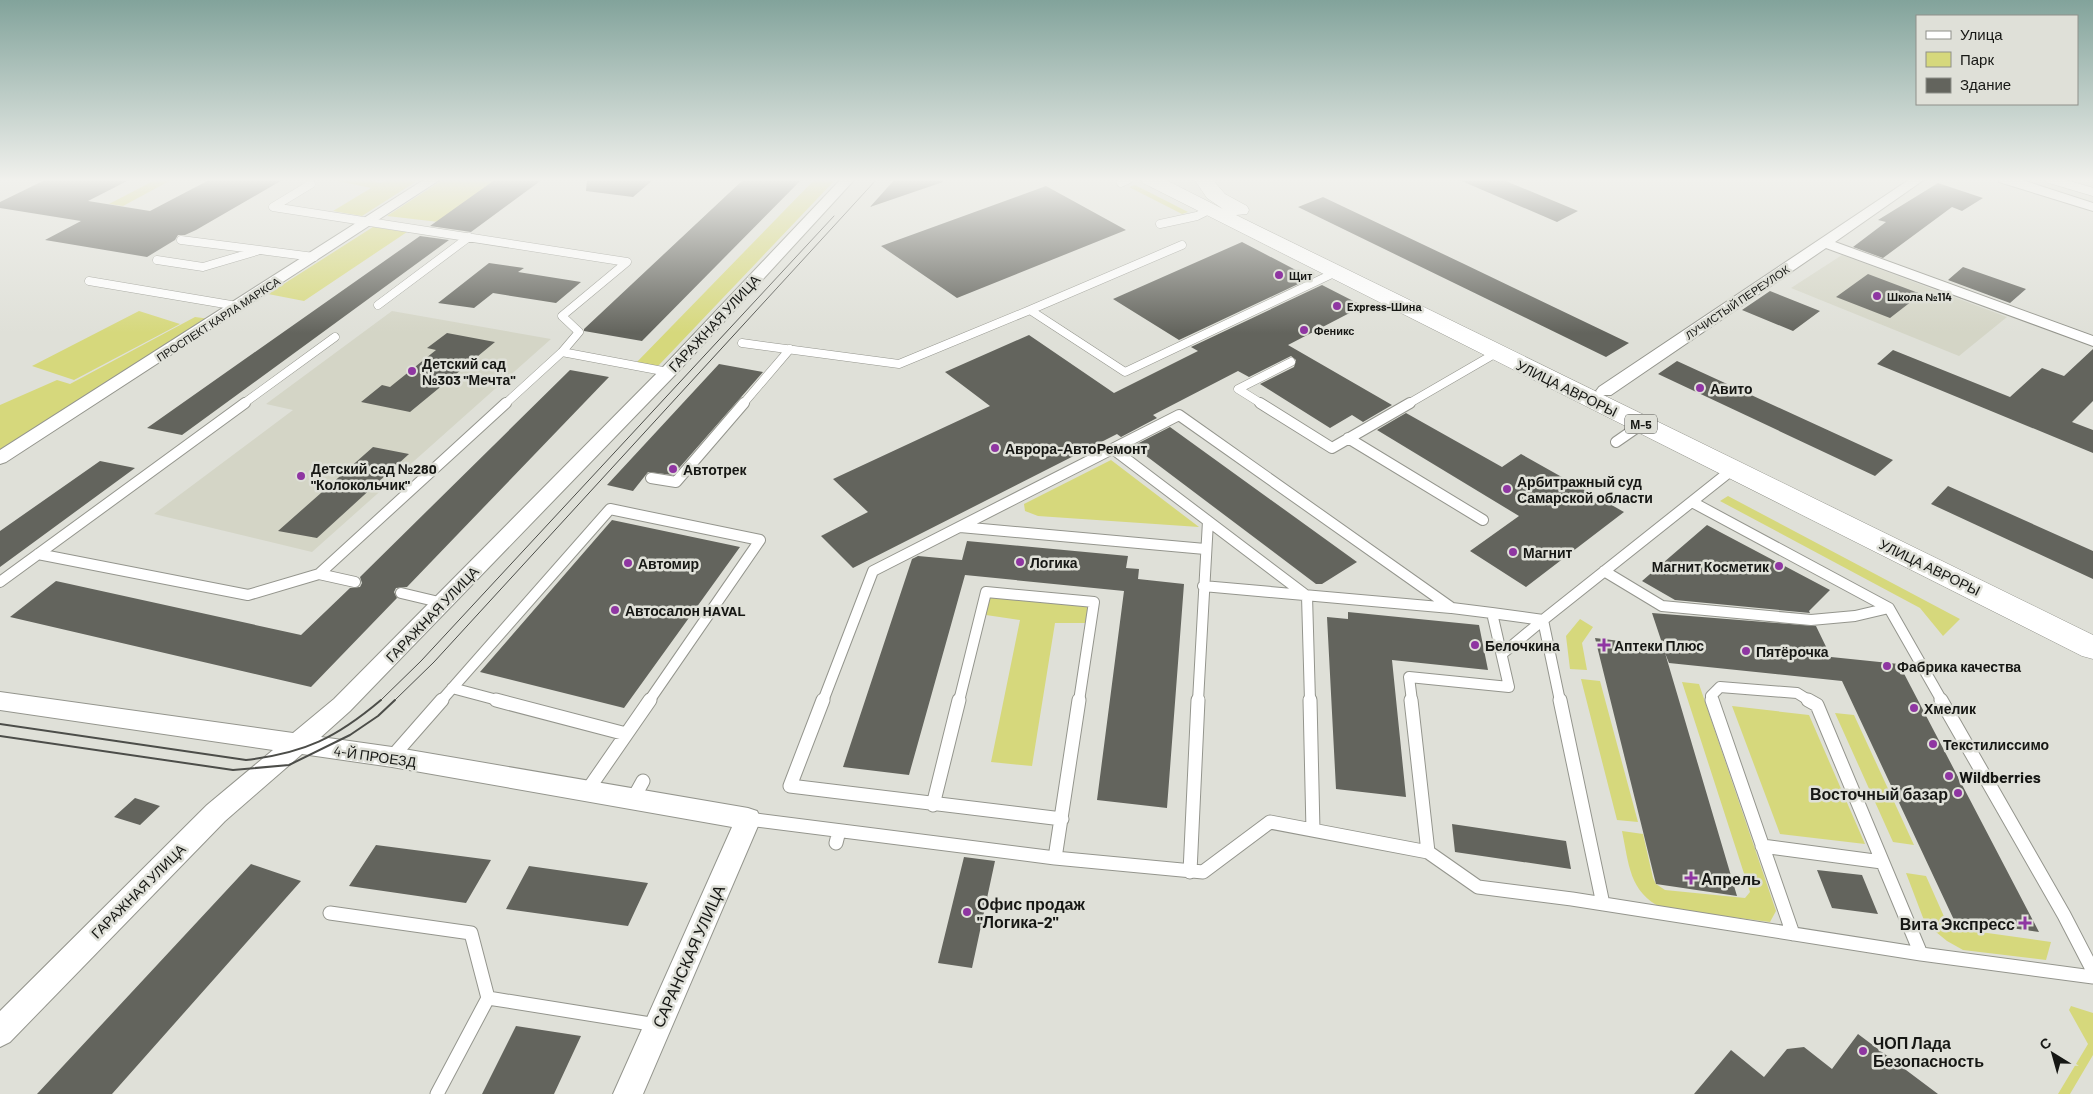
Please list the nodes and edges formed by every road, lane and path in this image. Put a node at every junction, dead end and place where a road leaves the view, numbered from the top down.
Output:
1 (356, 230) edge
2 (423, 230) edge
3 (801, 230) edge
4 (1249, 230) edge
5 (1279, 230) edge
6 (1843, 230) edge
7 (469, 237) junction
8 (181, 240) dead end
9 (1824, 243) junction
10 (1182, 245) dead end
11 (261, 250) junction
12 (314, 257) junction
13 (157, 260) dead end
14 (1334, 273) junction
15 (89, 281) dead end
16 (378, 305) dead end
17 (237, 306) junction
18 (1030, 310) junction
19 (335, 336) dead end
20 (2093, 341) edge
21 (742, 343) dead end
22 (790, 349) junction
23 (562, 352) junction
24 (1496, 353) junction
25 (1291, 362) dead end
26 (668, 372) junction
27 (1605, 391) junction
28 (1642, 424) junction
29 (1348, 438) junction
30 (1616, 442) dead end
31 (1113, 449) junction
32 (0, 458) edge
33 (1734, 469) junction
34 (651, 478) dead end
35 (1692, 502) junction
36 (1483, 520) dead end
37 (1208, 521) junction
38 (959, 527) junction
39 (1206, 549) junction
40 (38, 554) junction
41 (1604, 571) junction
42 (319, 574) junction
43 (0, 582) edge
44 (355, 582) dead end
45 (1203, 586) junction
46 (401, 593) dead end
47 (1306, 596) junction
48 (443, 603) junction
49 (1452, 608) junction
50 (1889, 608) junction
51 (1492, 613) junction
52 (1543, 620) junction
53 (2093, 629) edge
54 (2093, 648) edge
55 (1502, 654) junction
56 (452, 688) junction
57 (0, 701) edge
58 (626, 734) junction
59 (296, 743) junction
60 (392, 757) junction
61 (587, 791) junction
62 (933, 804) junction
63 (748, 819) junction
64 (1062, 819) junction
65 (1313, 830) junction
66 (1762, 846) junction
67 (1428, 852) junction
68 (1055, 858) junction
69 (1882, 862) junction
70 (1190, 872) junction
71 (1603, 904) junction
72 (330, 913) dead end
73 (1793, 934) junction
74 (1921, 954) junction
75 (2093, 971) edge
76 (2093, 977) edge
77 (488, 998) junction
78 (658, 1025) junction
79 (0, 1032) edge
80 (437, 1094) edge
81 (628, 1094) edge

1 - 12 street, ПРОСПЕКТ КАРЛА МАРКСА
2 - 7 lane
3 - 26 street, ГАРАЖНАЯ УЛИЦА
4 - 14 main road, УЛИЦА АВРОРЫ / М-5
5 - 27 main road, УЛИЦА АВРОРЫ / М-5
6 - 9 street, ЛУЧИСТЫЙ ПЕРЕУЛОК
7 - 16 lane
7 - 23 lane
8 - 11 lane
9 - 20 street
9 - 27 street, ЛУЧИСТЫЙ ПЕРЕУЛОК
10 - 18 lane
11 - 12 lane
11 - 13 lane
12 - 17 street, ПРОСПЕКТ КАРЛА МАРКСА
14 - 18 lane
14 - 24 main road, УЛИЦА АВРОРЫ / М-5
15 - 17 lane
17 - 32 street, ПРОСПЕКТ КАРЛА МАРКСА
18 - 22 lane
19 - 40 lane
21 - 22 lane
22 - 34 lane
23 - 26 lane
23 - 42 lane
24 - 28 main road, УЛИЦА АВРОРЫ / М-5
24 - 29 lane
25 - 29 lane
26 - 48 street, ГАРАЖНАЯ УЛИЦА
27 - 53 main road, УЛИЦА АВРОРЫ / М-5
28 - 30 lane
28 - 33 main road, УЛИЦА АВРОРЫ / М-5
29 - 36 lane
31 - 37 lane
31 - 38 lane
31 - 49 lane
33 - 35 lane
33 - 54 main road, УЛИЦА АВРОРЫ / М-5
35 - 41 lane
35 - 50 lane
37 - 39 lane
37 - 47 lane
38 - 39 lane
38 - 62 lane
39 - 45 lane
40 - 42 lane
40 - 43 lane
41 - 50 lane
41 - 52 lane
42 - 44 lane
45 - 47 lane
45 - 70 lane
46 - 48 lane
47 - 49 lane
47 - 65 lane
48 - 59 street, ГАРАЖНАЯ УЛИЦА
49 - 51 lane
50 - 75 lane
51 - 52 lane
51 - 55 lane
52 - 55 lane
52 - 71 lane
55 - 67 lane
56 - 58 lane
56 - 58 lane
56 - 60 lane
57 - 59 street, 4-Й ПРОЕЗД
58 - 61 lane
59 - 60 street, 4-Й ПРОЕЗД
59 - 79 street, ГАРАЖНАЯ УЛИЦА
60 - 61 street, 4-Й ПРОЕЗД
61 - 63 street, 4-Й ПРОЕЗД
62 - 64 lane
62 - 64 lane
63 - 68 lane
63 - 78 street, САРАНСКАЯ УЛИЦА
64 - 68 lane
65 - 67 lane
65 - 70 lane
66 - 69 lane
66 - 69 lane
66 - 73 lane
67 - 71 lane
68 - 70 lane
69 - 74 lane
71 - 73 lane
72 - 77 lane
73 - 74 lane
74 - 76 lane
77 - 78 lane
77 - 80 lane
78 - 81 street, САРАНСКАЯ УЛИЦА

